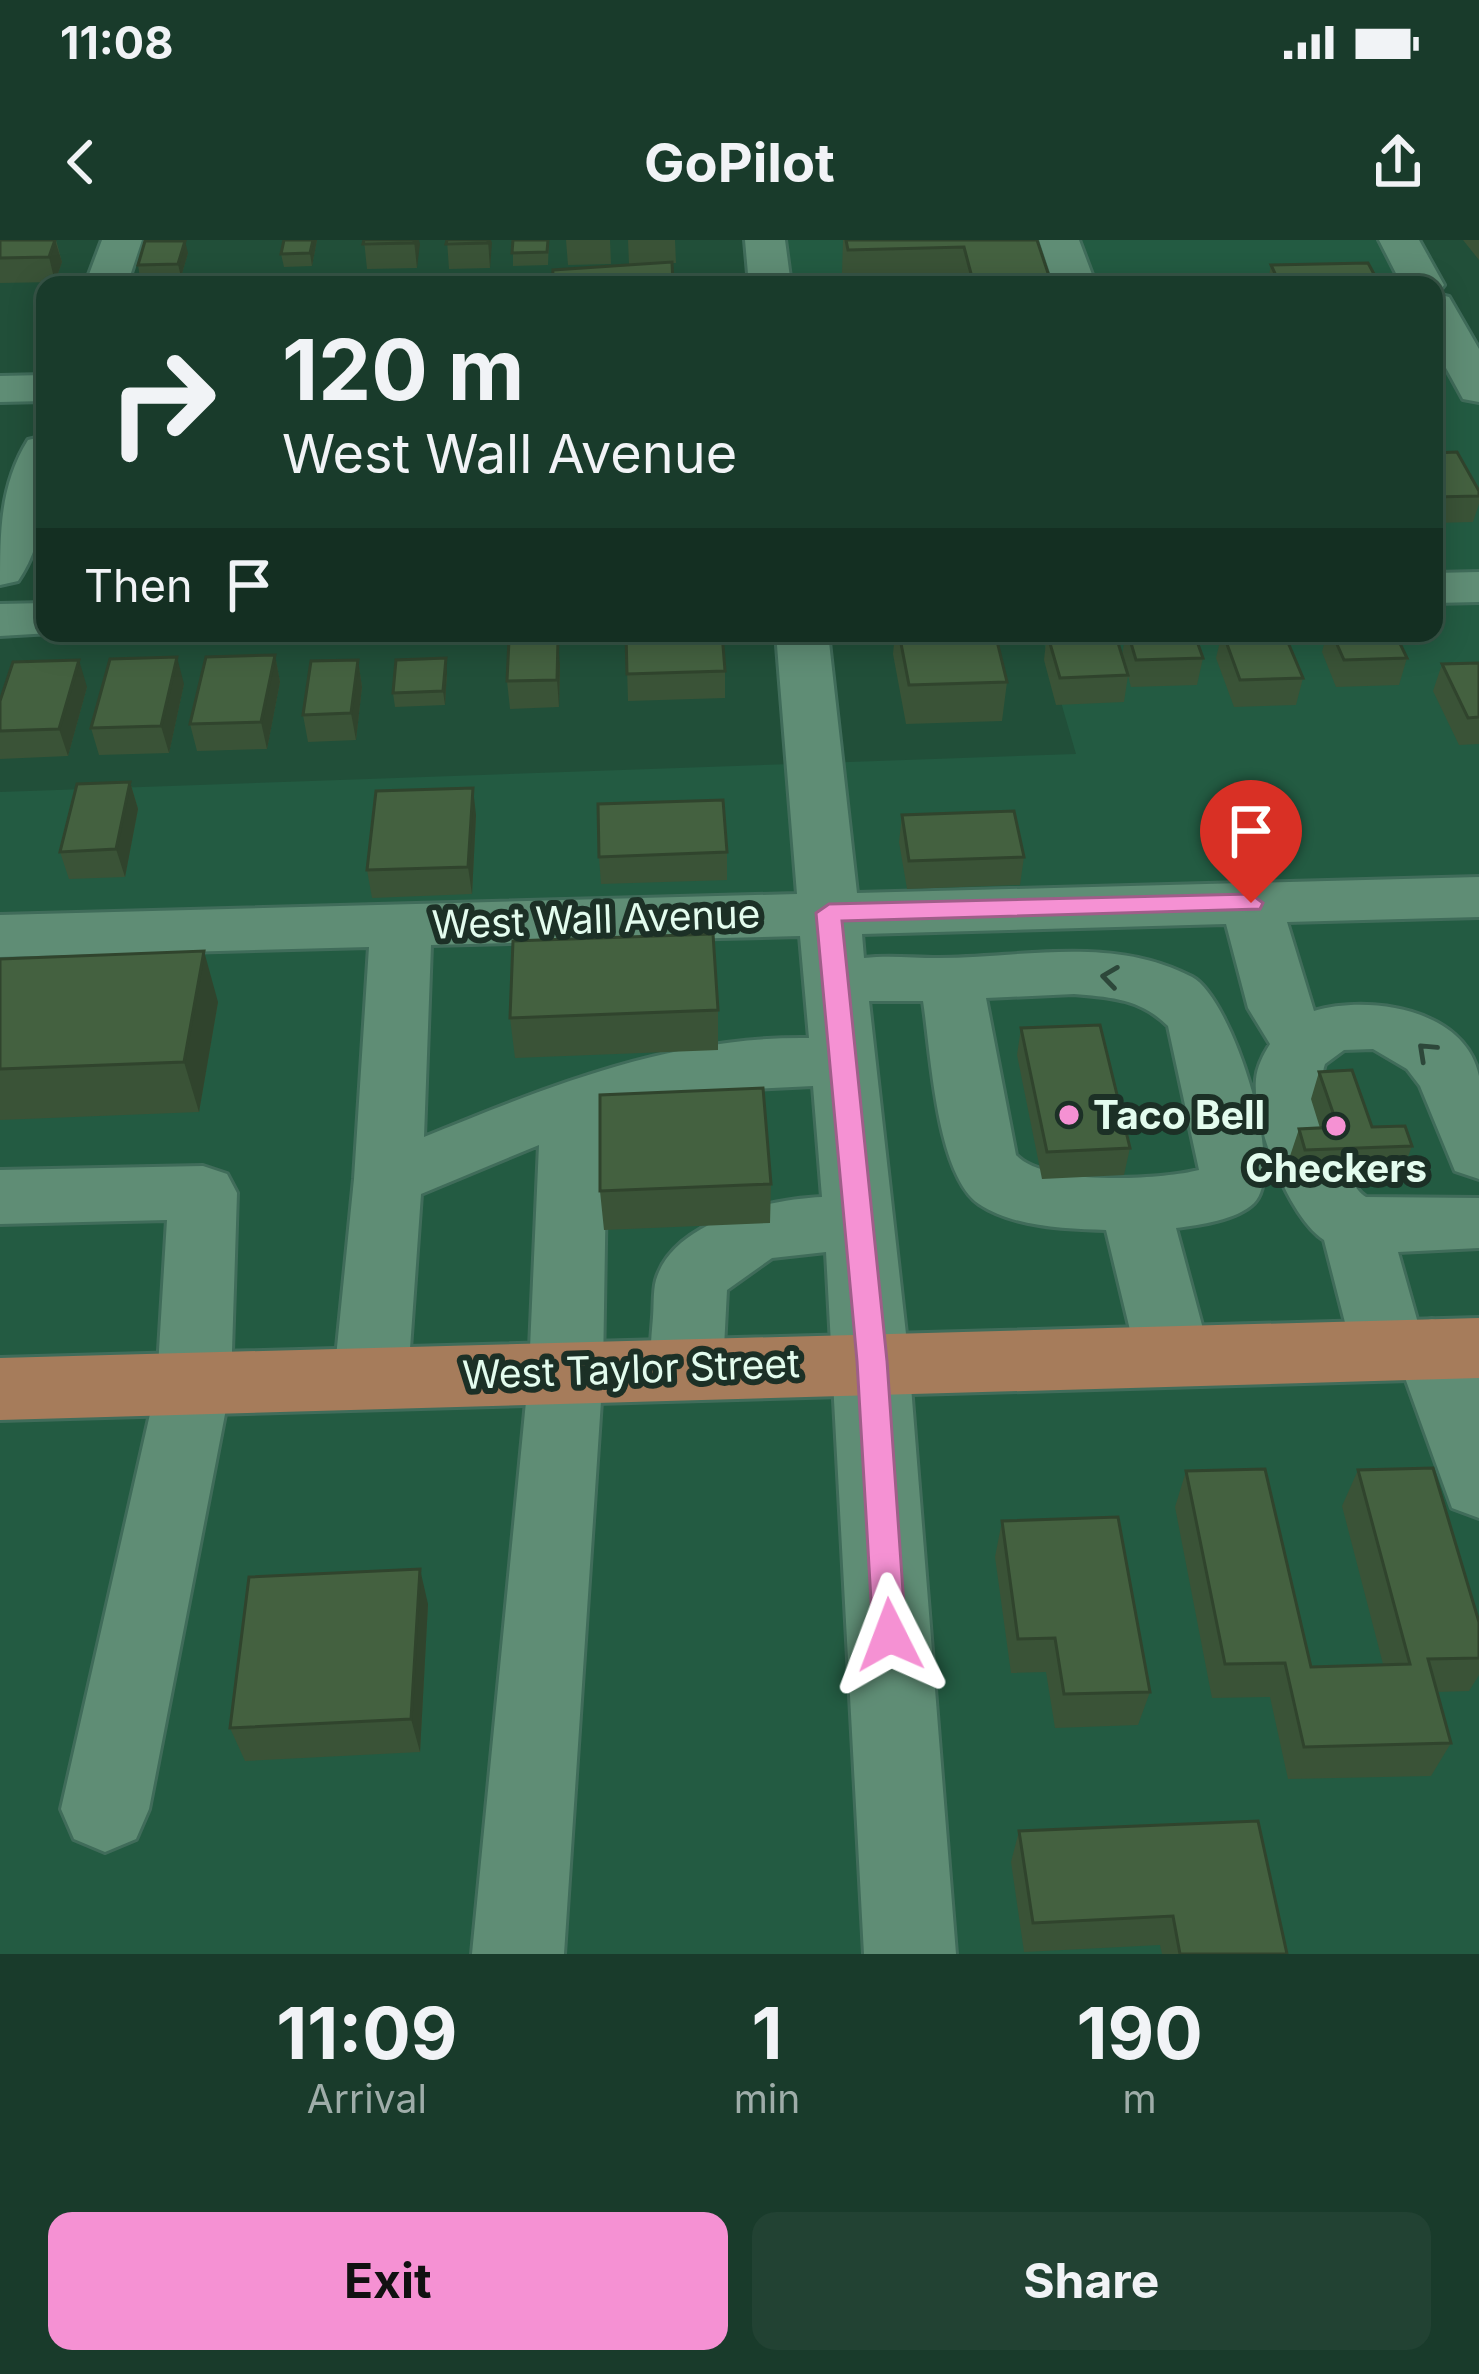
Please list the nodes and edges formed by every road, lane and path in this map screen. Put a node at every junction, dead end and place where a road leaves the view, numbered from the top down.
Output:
1 (122, 240) edge
2 (766, 240) edge
3 (1059, 240) edge
4 (1399, 240) edge
5 (109, 276) edge
6 (769, 276) edge
7 (1072, 276) edge
8 (1418, 276) edge
9 (1443, 324) edge
10 (1463, 365) edge
11 (36, 388) edge
12 (0, 389) edge
13 (36, 474) edge
14 (0, 570) edge
15 (1479, 587) edge
16 (1443, 588) edge
17 (36, 619) edge
18 (0, 620) edge
19 (803, 642) edge
20 (1479, 897) edge
21 (1251, 903) junction
22 (401, 925) junction
23 (0, 936) edge
24 (832, 947) junction
25 (937, 980) junction
26 (1310, 1043) junction
27 (843, 1063) junction
28 (574, 1106) junction
29 (1479, 1153) edge
30 (388, 1179) junction
31 (1324, 1186) junction
32 (0, 1197) edge
33 (1134, 1201) junction
34 (859, 1223) junction
35 (1477, 1226) edge
36 (1434, 1349) edge
37 (1173, 1354) junction
38 (872, 1361) junction
39 (686, 1367) junction
40 (566, 1371) junction
41 (371, 1377) junction
42 (194, 1383) junction
43 (0, 1388) edge
44 (1479, 1484) edge
45 (104, 1809) dead end
46 (518, 1954) edge
47 (910, 1954) edge

1 - 5 street
2 - 6 street
3 - 7 street
4 - 8 street
9 - 10 street
11 - 12 street
13 - 14 street
15 - 16 street
17 - 18 street
19 - 24 street
20 - 21 street, West Wall Avenue
21 - 24 street, West Wall Avenue
21 - 26 street
22 - 23 street, West Wall Avenue
22 - 24 street, West Wall Avenue
22 - 30 street
24 - 25 street
24 - 27 street
25 - 33 street
33 -> 25 street
29 -> 26 street
26 - 31 street
27 - 28 street
27 - 34 street
28 - 30 street
28 - 40 street
30 - 41 street
31 - 35 street
31 - 36 street
32 - 42 street
33 - 37 street
34 - 38 street
34 - 39 street
36 - 37 main road, West Taylor Street
36 - 44 street
37 - 38 main road, West Taylor Street
38 - 39 main road, West Taylor Street
38 - 47 street
39 - 40 main road, West Taylor Street
40 - 41 main road, West Taylor Street
40 - 46 street
41 - 42 main road, West Taylor Street
42 - 43 main road, West Taylor Street
42 - 45 street

